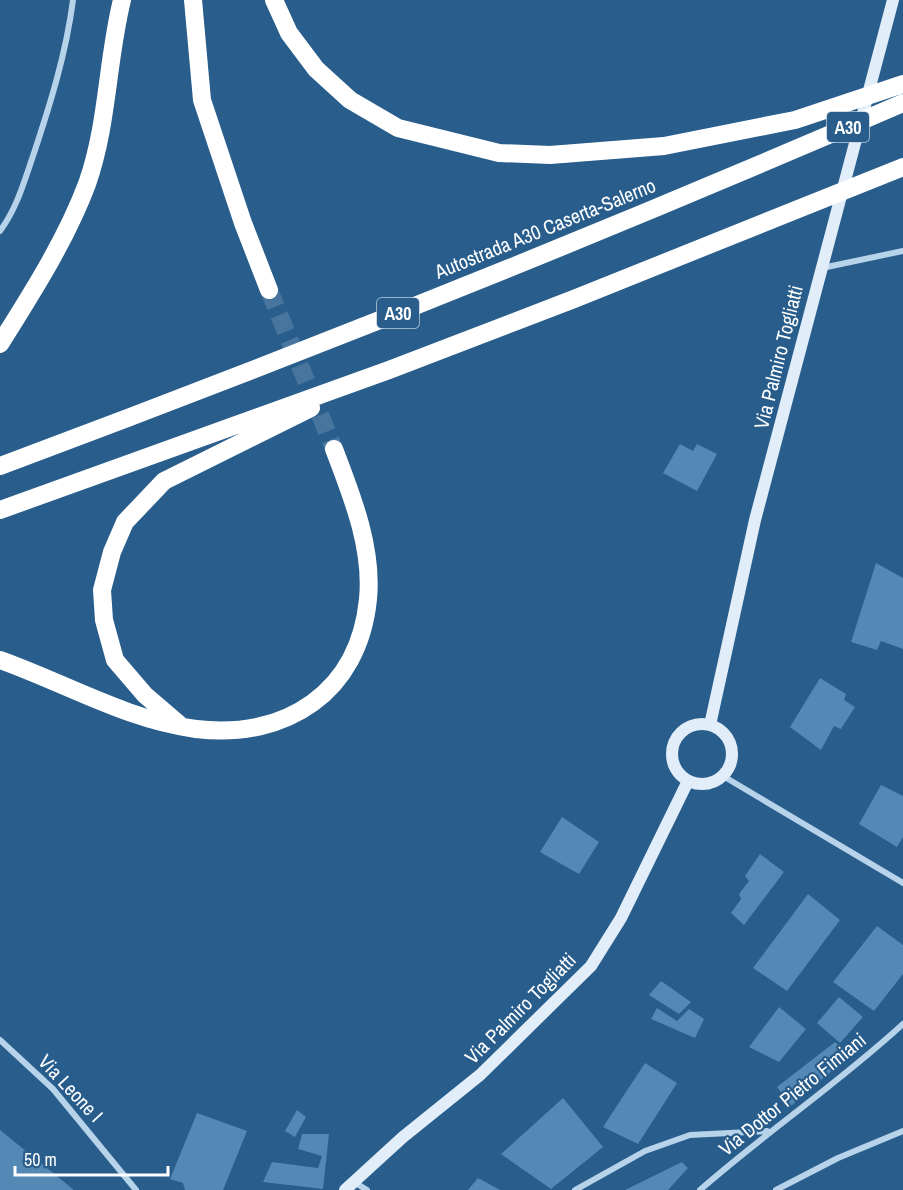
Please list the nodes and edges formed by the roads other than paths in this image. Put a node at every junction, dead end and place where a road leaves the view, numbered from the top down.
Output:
1 (73, 0) edge
2 (122, 0) edge
3 (193, 0) edge
4 (274, 0) edge
5 (893, 0) edge
6 (903, 84) edge
7 (903, 104) edge
8 (903, 167) edge
9 (0, 231) edge
10 (903, 250) edge
11 (821, 269) junction
12 (269, 290) tunnel mouth
13 (0, 344) edge
14 (389, 370) junction
15 (334, 449) tunnel mouth
16 (0, 466) edge
17 (0, 510) edge
18 (0, 660) edge
19 (710, 725) junction
20 (181, 726) junction
21 (723, 776) junction
22 (688, 781) junction
23 (903, 883) edge
24 (903, 1024) edge
25 (0, 1040) edge
26 (768, 1131) junction
27 (903, 1131) edge
28 (349, 1186) edge
29 (136, 1190) edge
30 (367, 1190) edge
31 (575, 1190) edge
32 (700, 1190) edge
33 (776, 1190) edge

1 - 9 street
2 - 13 highway
3 - 12 highway
4 - 6 highway
5 - 11 main road, Via Palmiro Togliatti
7 - 16 highway, Autostrada A30 Caserta-Salerno / A30
8 - 14 highway, A30
10 - 11 street
11 - 19 main road, Via Palmiro Togliatti
14 - 17 highway, A30
14 - 20 highway
15 - 20 highway
18 - 20 highway
19 - 21 main road
19 - 22 main road
21 - 22 main road
21 - 23 street
22 - 28 main road, Via Palmiro Togliatti
24 - 26 street, Via Dottor Pietro Fimiani
25 - 29 street, Via Leone I
26 - 31 street
26 - 32 street, Via Dottor Pietro Fimiani
27 - 33 street
28 - 30 street

